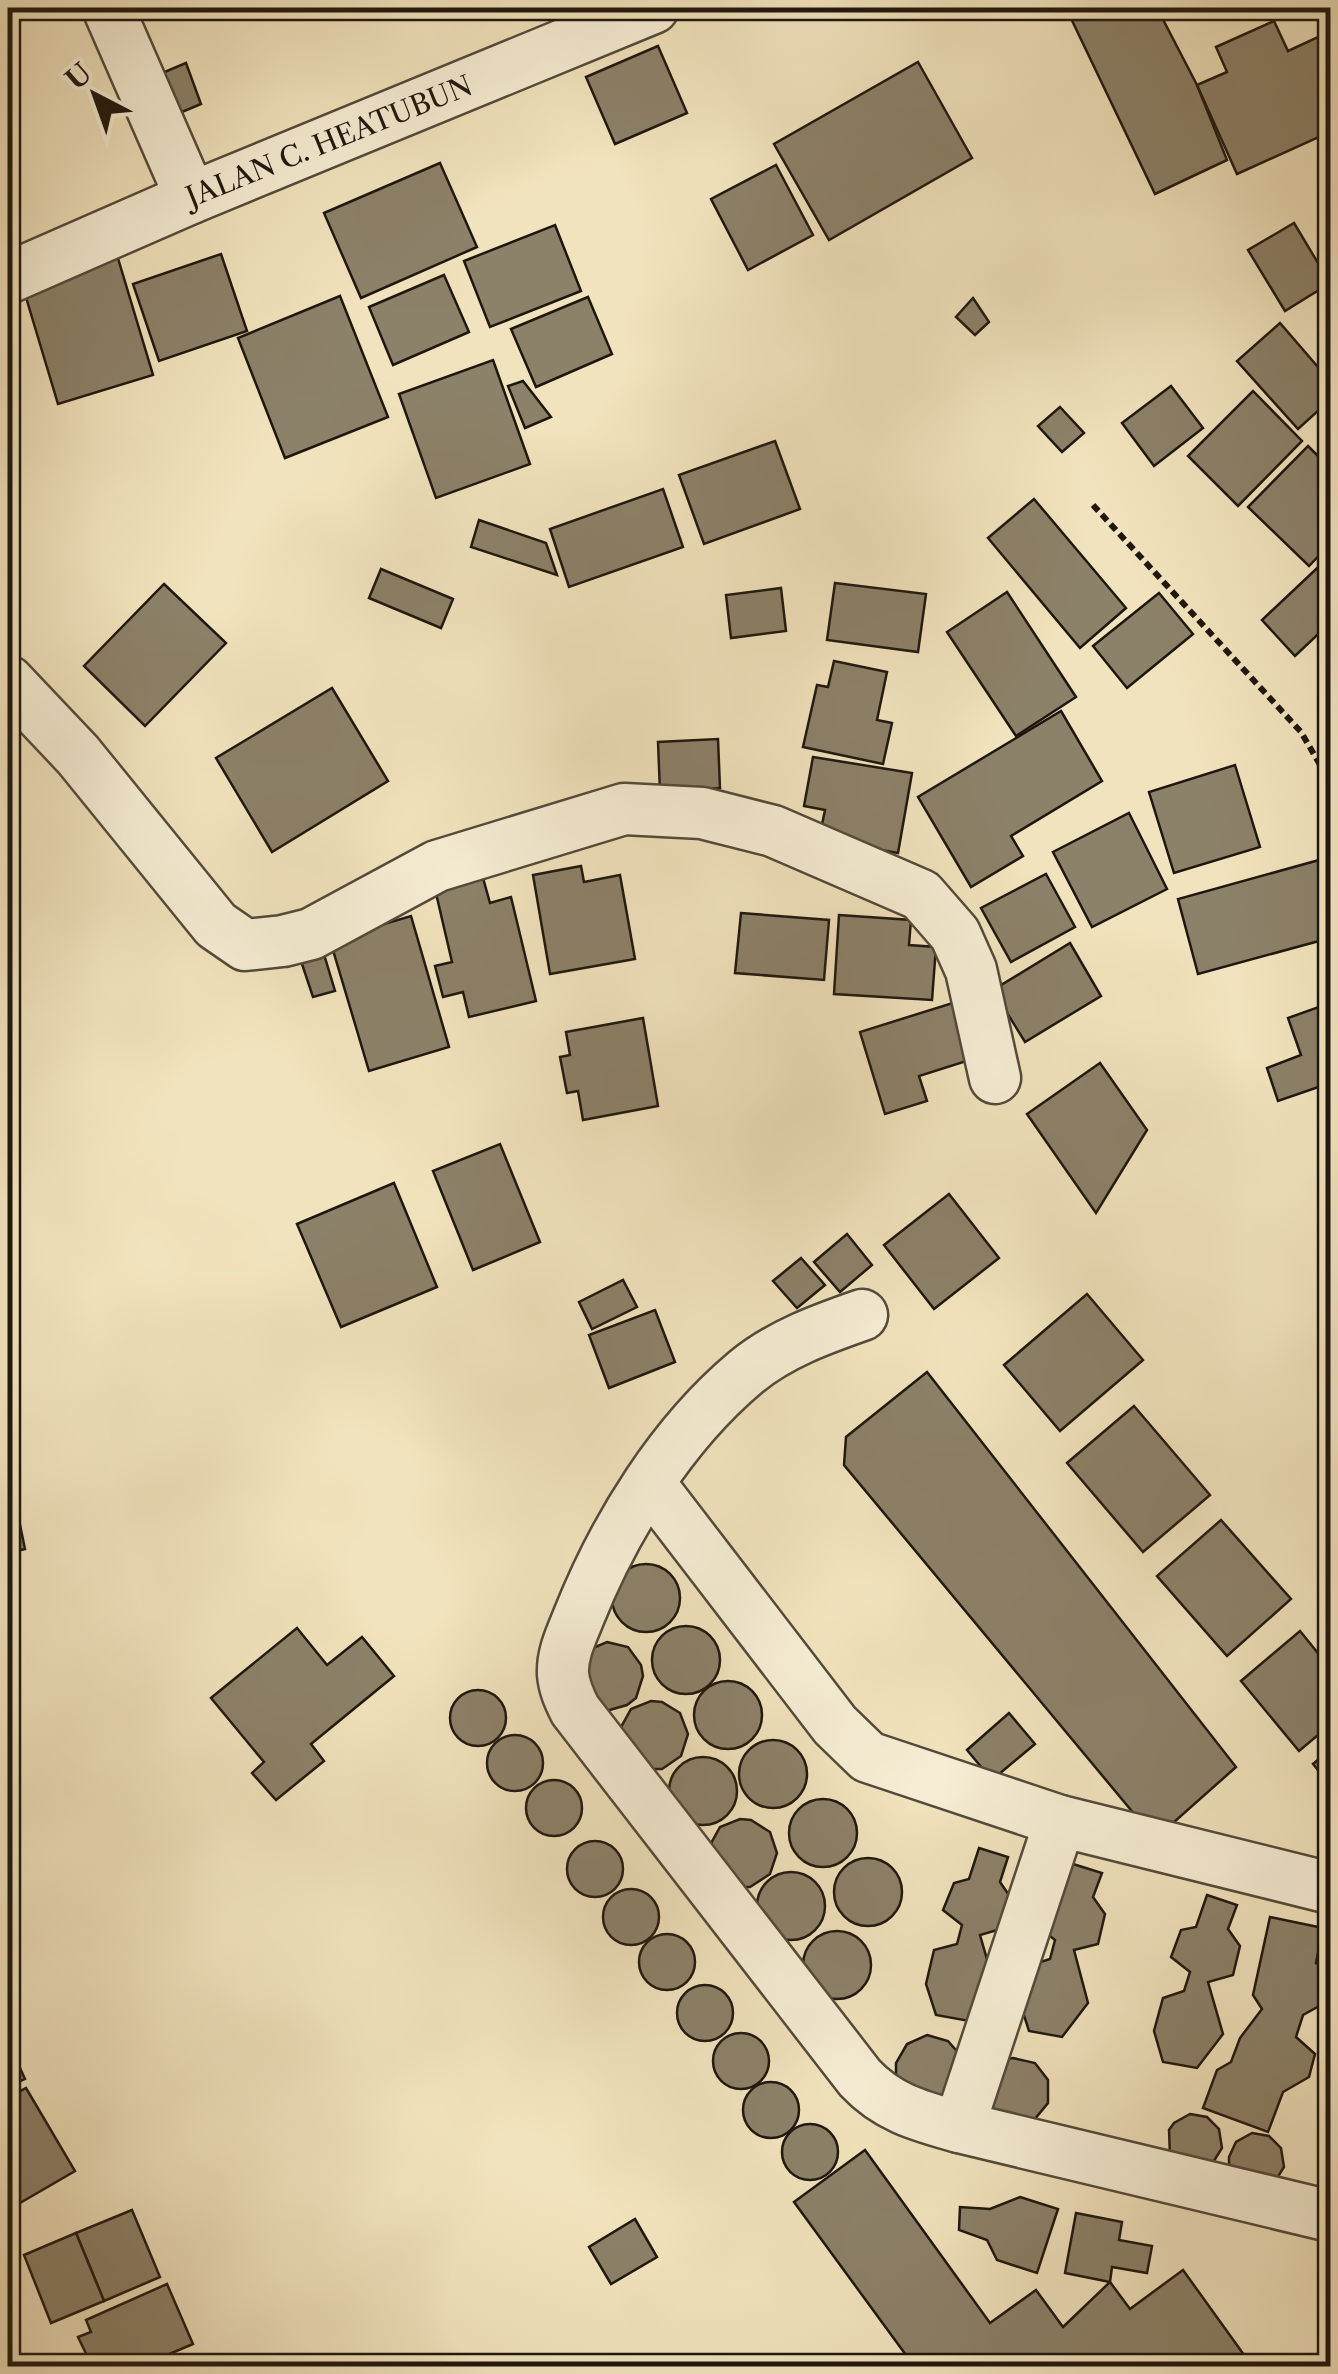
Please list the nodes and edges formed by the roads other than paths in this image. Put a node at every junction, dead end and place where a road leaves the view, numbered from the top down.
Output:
1 (108, 8) edge
2 (653, 8) edge
3 (191, 198) junction
4 (8, 278) edge
5 (8, 681) edge
6 (995, 1078) dead end
7 (862, 1315) dead end
8 (650, 1484) junction
9 (1060, 1821) junction
10 (1330, 1888) edge
11 (959, 2128) junction
12 (1330, 2216) edge

1 - 3 street
2 - 3 street, JALAN C. HEATUBUN
3 - 4 street, JALAN C. HEATUBUN
5 - 6 street
7 - 8 street
8 - 9 street
8 - 11 street
9 - 10 street
9 - 11 street
11 - 12 street

